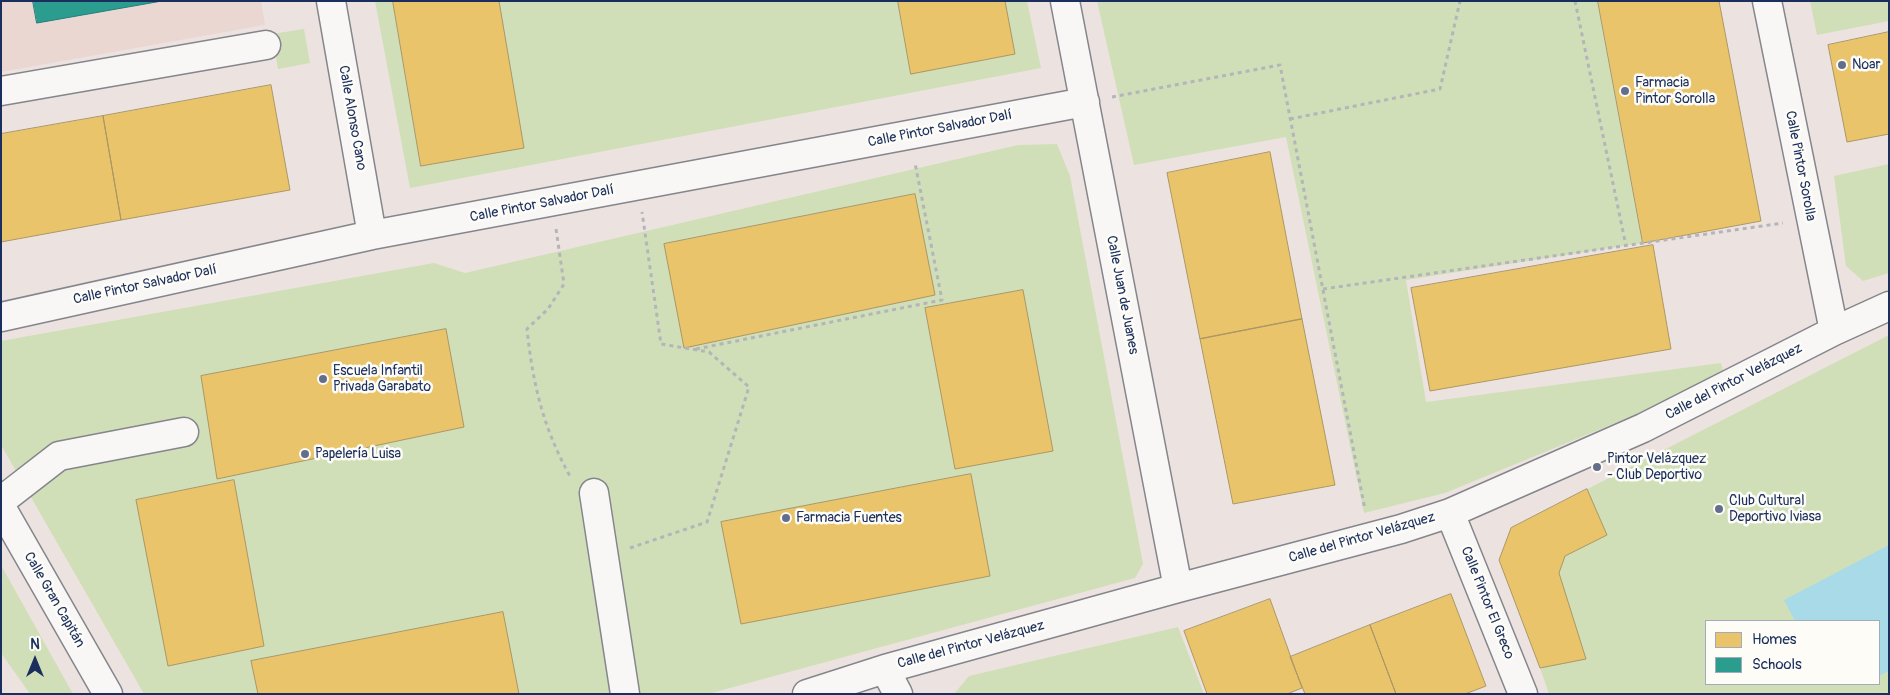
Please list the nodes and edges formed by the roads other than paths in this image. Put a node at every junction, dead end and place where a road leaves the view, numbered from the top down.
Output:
1 (331, 1) edge
2 (1065, 1) edge
3 (1767, 1) edge
4 (266, 45) dead end
5 (1, 91) edge
6 (1085, 102) junction
7 (372, 235) junction
8 (1889, 306) edge
9 (1, 317) edge
10 (1834, 331) junction
11 (184, 432) dead end
12 (594, 493) road end
13 (1, 501) edge
14 (1, 507) edge
15 (1450, 513) junction
16 (1178, 588) junction
17 (885, 669) junction
18 (108, 694) edge
19 (625, 694) edge
20 (807, 694) edge
21 (898, 694) edge
22 (1523, 694) edge

1 - 7 street, Calle Alonso Cano
2 - 6 street, Calle Juan de Juanes
3 - 10 street, Calle Pintor Sorolla
4 - 5 street
6 - 7 street, Calle Pintor Salvador Dalí
6 - 16 street, Calle Juan de Juanes
7 - 9 street, Calle Pintor Salvador Dalí
8 - 10 street, Calle del Pintor Velázquez
10 - 15 street, Calle del Pintor Velázquez
11 - 13 street
12 - 19 street
14 - 18 street, Calle Gran Capitán
15 - 16 street, Calle del Pintor Velázquez
15 - 22 street, Calle Pintor El Greco
16 - 17 street, Calle del Pintor Velázquez
17 - 20 street, Calle del Pintor Velázquez
17 - 21 street

